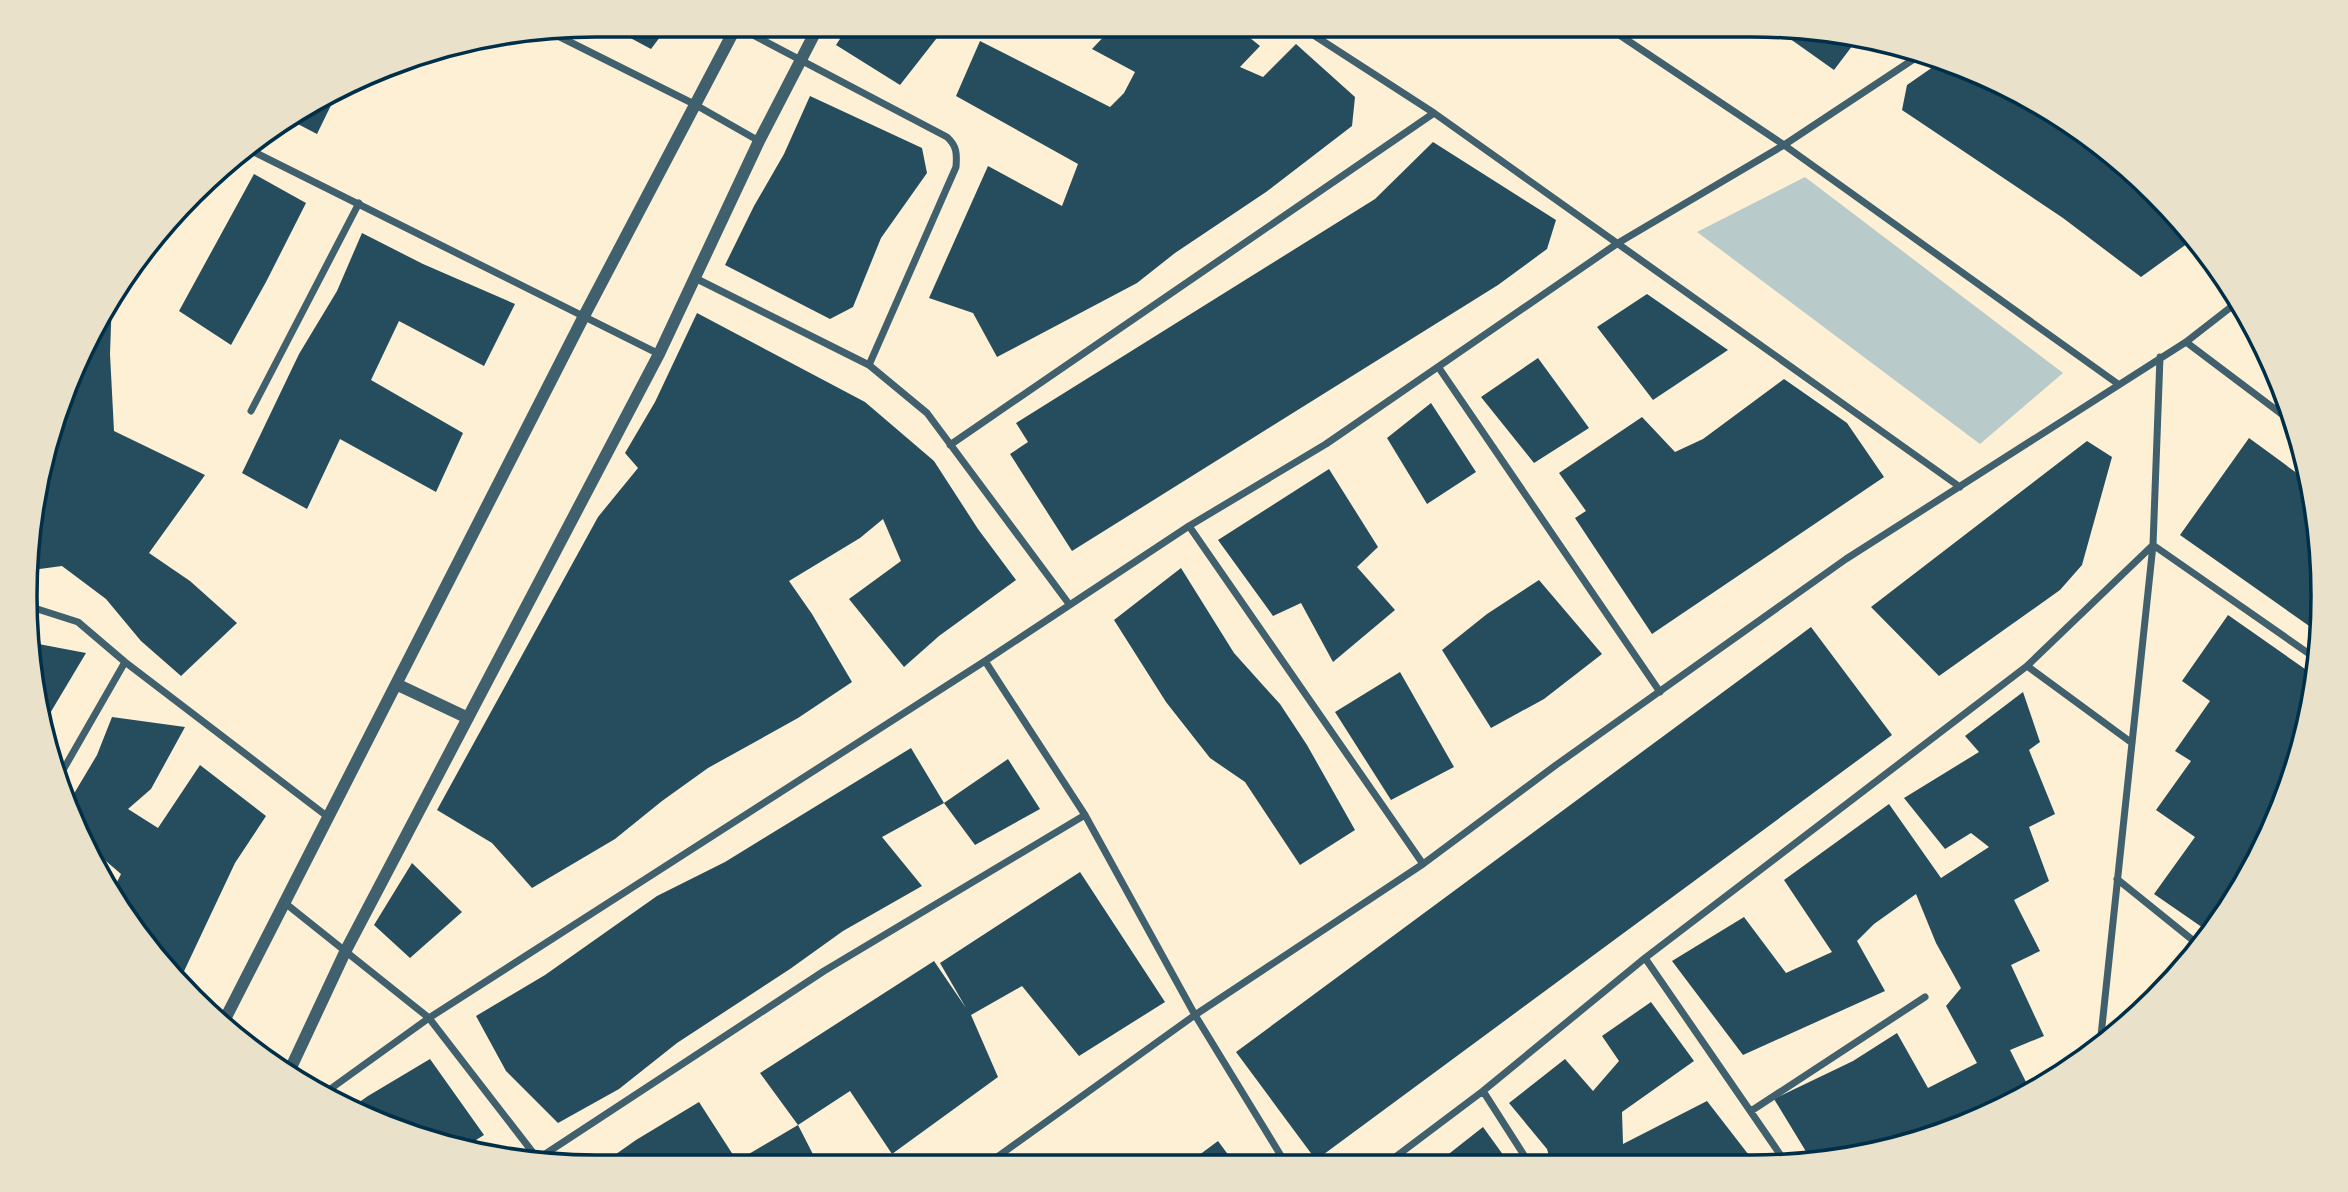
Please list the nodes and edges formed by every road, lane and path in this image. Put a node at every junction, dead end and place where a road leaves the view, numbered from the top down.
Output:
1 (730, 37) edge
2 (759, 37) edge
3 (813, 37) edge
4 (1316, 37) edge
5 (1622, 37) edge
6 (562, 38) edge
7 (802, 60) junction
8 (1912, 60) edge
9 (694, 104) junction
10 (1434, 113) junction
11 (759, 141) junction
12 (1784, 145) junction
13 (255, 152) edge
14 (359, 202) junction
15 (1618, 243) junction
16 (695, 278) junction
17 (2231, 307) edge
18 (584, 316) junction
19 (2186, 342) junction
20 (659, 354) junction
21 (2160, 357) junction
22 (869, 365) junction
23 (1439, 368) junction
24 (2118, 384) junction
25 (251, 411) dead end
26 (2281, 414) edge
27 (950, 445) junction
28 (1960, 487) junction
29 (1189, 526) junction
30 (2154, 545) junction
31 (1069, 604) junction
32 (37, 610) edge
33 (2308, 653) edge
34 (985, 661) junction
35 (125, 662) junction
36 (2027, 666) junction
37 (396, 684) junction
38 (1660, 692) junction
39 (468, 718) junction
40 (2132, 743) junction
41 (64, 769) edge
42 (1086, 815) junction
43 (328, 817) junction
44 (1423, 864) junction
45 (2118, 879) junction
46 (285, 903) junction
47 (2193, 940) edge
48 (346, 950) junction
49 (1645, 958) junction
50 (1925, 998) dead end
51 (1195, 1014) junction
52 (227, 1016) edge
53 (429, 1018) junction
54 (2101, 1032) edge
55 (292, 1065) edge
56 (331, 1088) edge
57 (1483, 1091) junction
58 (1751, 1111) junction
59 (529, 1151) edge
60 (549, 1153) edge
61 (1780, 1154) edge
62 (1000, 1155) edge
63 (1281, 1155) edge
64 (1399, 1155) edge
65 (1524, 1155) edge

1 - 9 street
2 - 7 street
3 - 7 street
4 - 10 street
5 - 12 street
6 - 9 street
7 - 11 street
7 - 22 street
8 - 12 street
9 - 11 street
9 - 18 street
10 - 15 street
10 - 27 street
11 - 16 street
12 - 15 street
12 - 24 street
13 - 14 street
14 - 18 street
14 - 25 street
15 - 23 street
15 - 28 street
16 - 20 street
16 - 22 street
17 - 19 street
18 - 20 street
18 - 37 street
19 - 21 street
19 - 26 street
20 - 39 street
21 - 24 street
21 - 30 street
22 - 27 street
23 - 29 street
23 - 38 street
24 - 28 street
27 - 31 street
28 - 38 street
29 - 31 street
29 - 44 street
30 - 33 street
30 - 36 street
30 - 40 street
31 - 34 street
32 - 35 street
34 - 42 street
34 - 53 street
35 - 41 street
35 - 43 street
36 - 40 street
36 - 49 street
37 - 39 street
37 - 43 street
38 - 44 street
39 - 48 street
40 - 45 street
42 - 51 street
42 - 60 street
43 - 46 street
44 - 51 street
45 - 47 street
45 - 54 street
46 - 48 street
46 - 52 street
48 - 53 street
48 - 55 street
49 - 57 street
49 - 58 street
50 - 58 street
51 - 62 street
51 - 63 street
53 - 56 street
53 - 59 street
57 - 64 street
57 - 65 street
58 - 61 street

